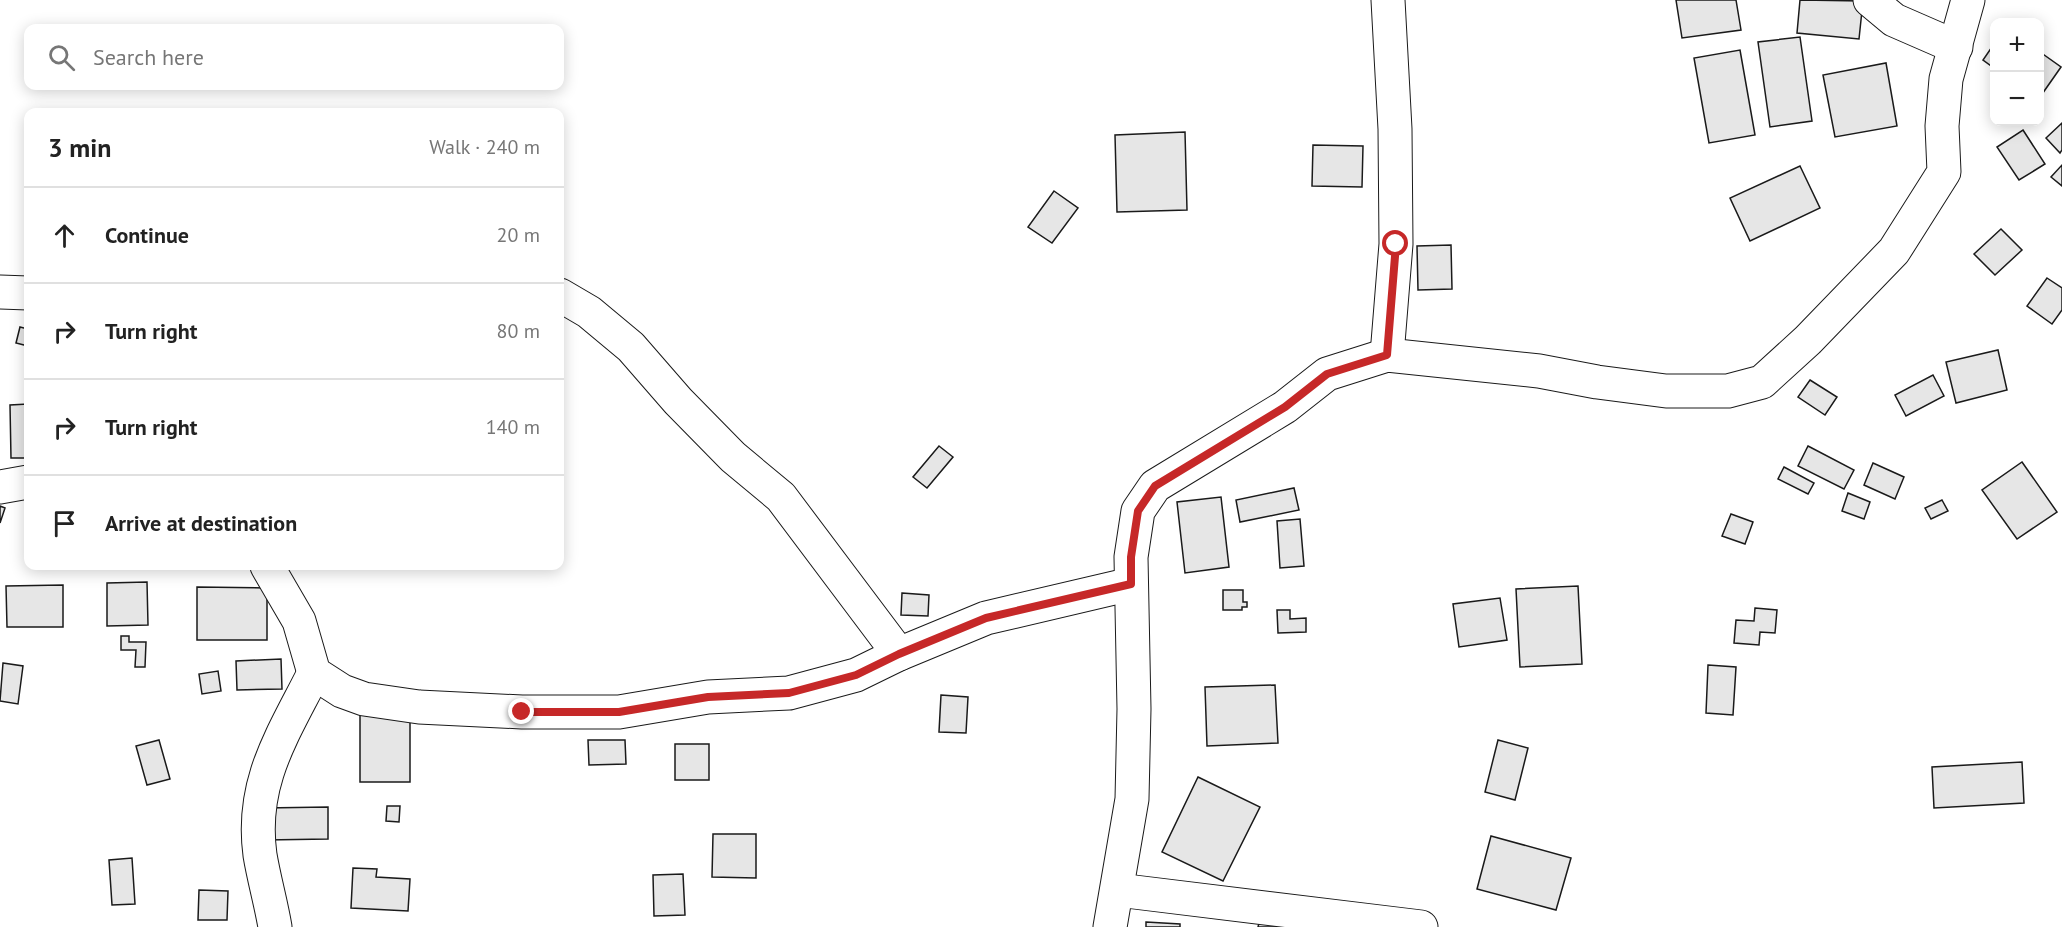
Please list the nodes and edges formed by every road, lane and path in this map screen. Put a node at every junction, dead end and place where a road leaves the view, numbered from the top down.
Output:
1 (1388, 0) edge
2 (1870, 0) edge
3 (1968, 0) edge
4 (1956, 47) junction
5 (0, 292) edge
6 (24, 293) edge
7 (564, 297) edge
8 (1387, 355) junction
9 (24, 483) edge
10 (0, 487) edge
11 (269, 570) edge
12 (1131, 584) junction
13 (899, 654) junction
14 (314, 673) junction
15 (1118, 890) junction
16 (275, 927) edge
17 (1110, 927) edge
18 (1421, 927) edge

1 - 8 street
2 - 4 street
3 - 4 street
4 - 8 street
5 - 6 street
7 - 13 street
8 - 12 street
9 - 10 street
11 - 14 street
12 - 13 street
12 - 15 street
13 - 14 street
14 - 16 street
15 - 17 street
15 - 18 street

